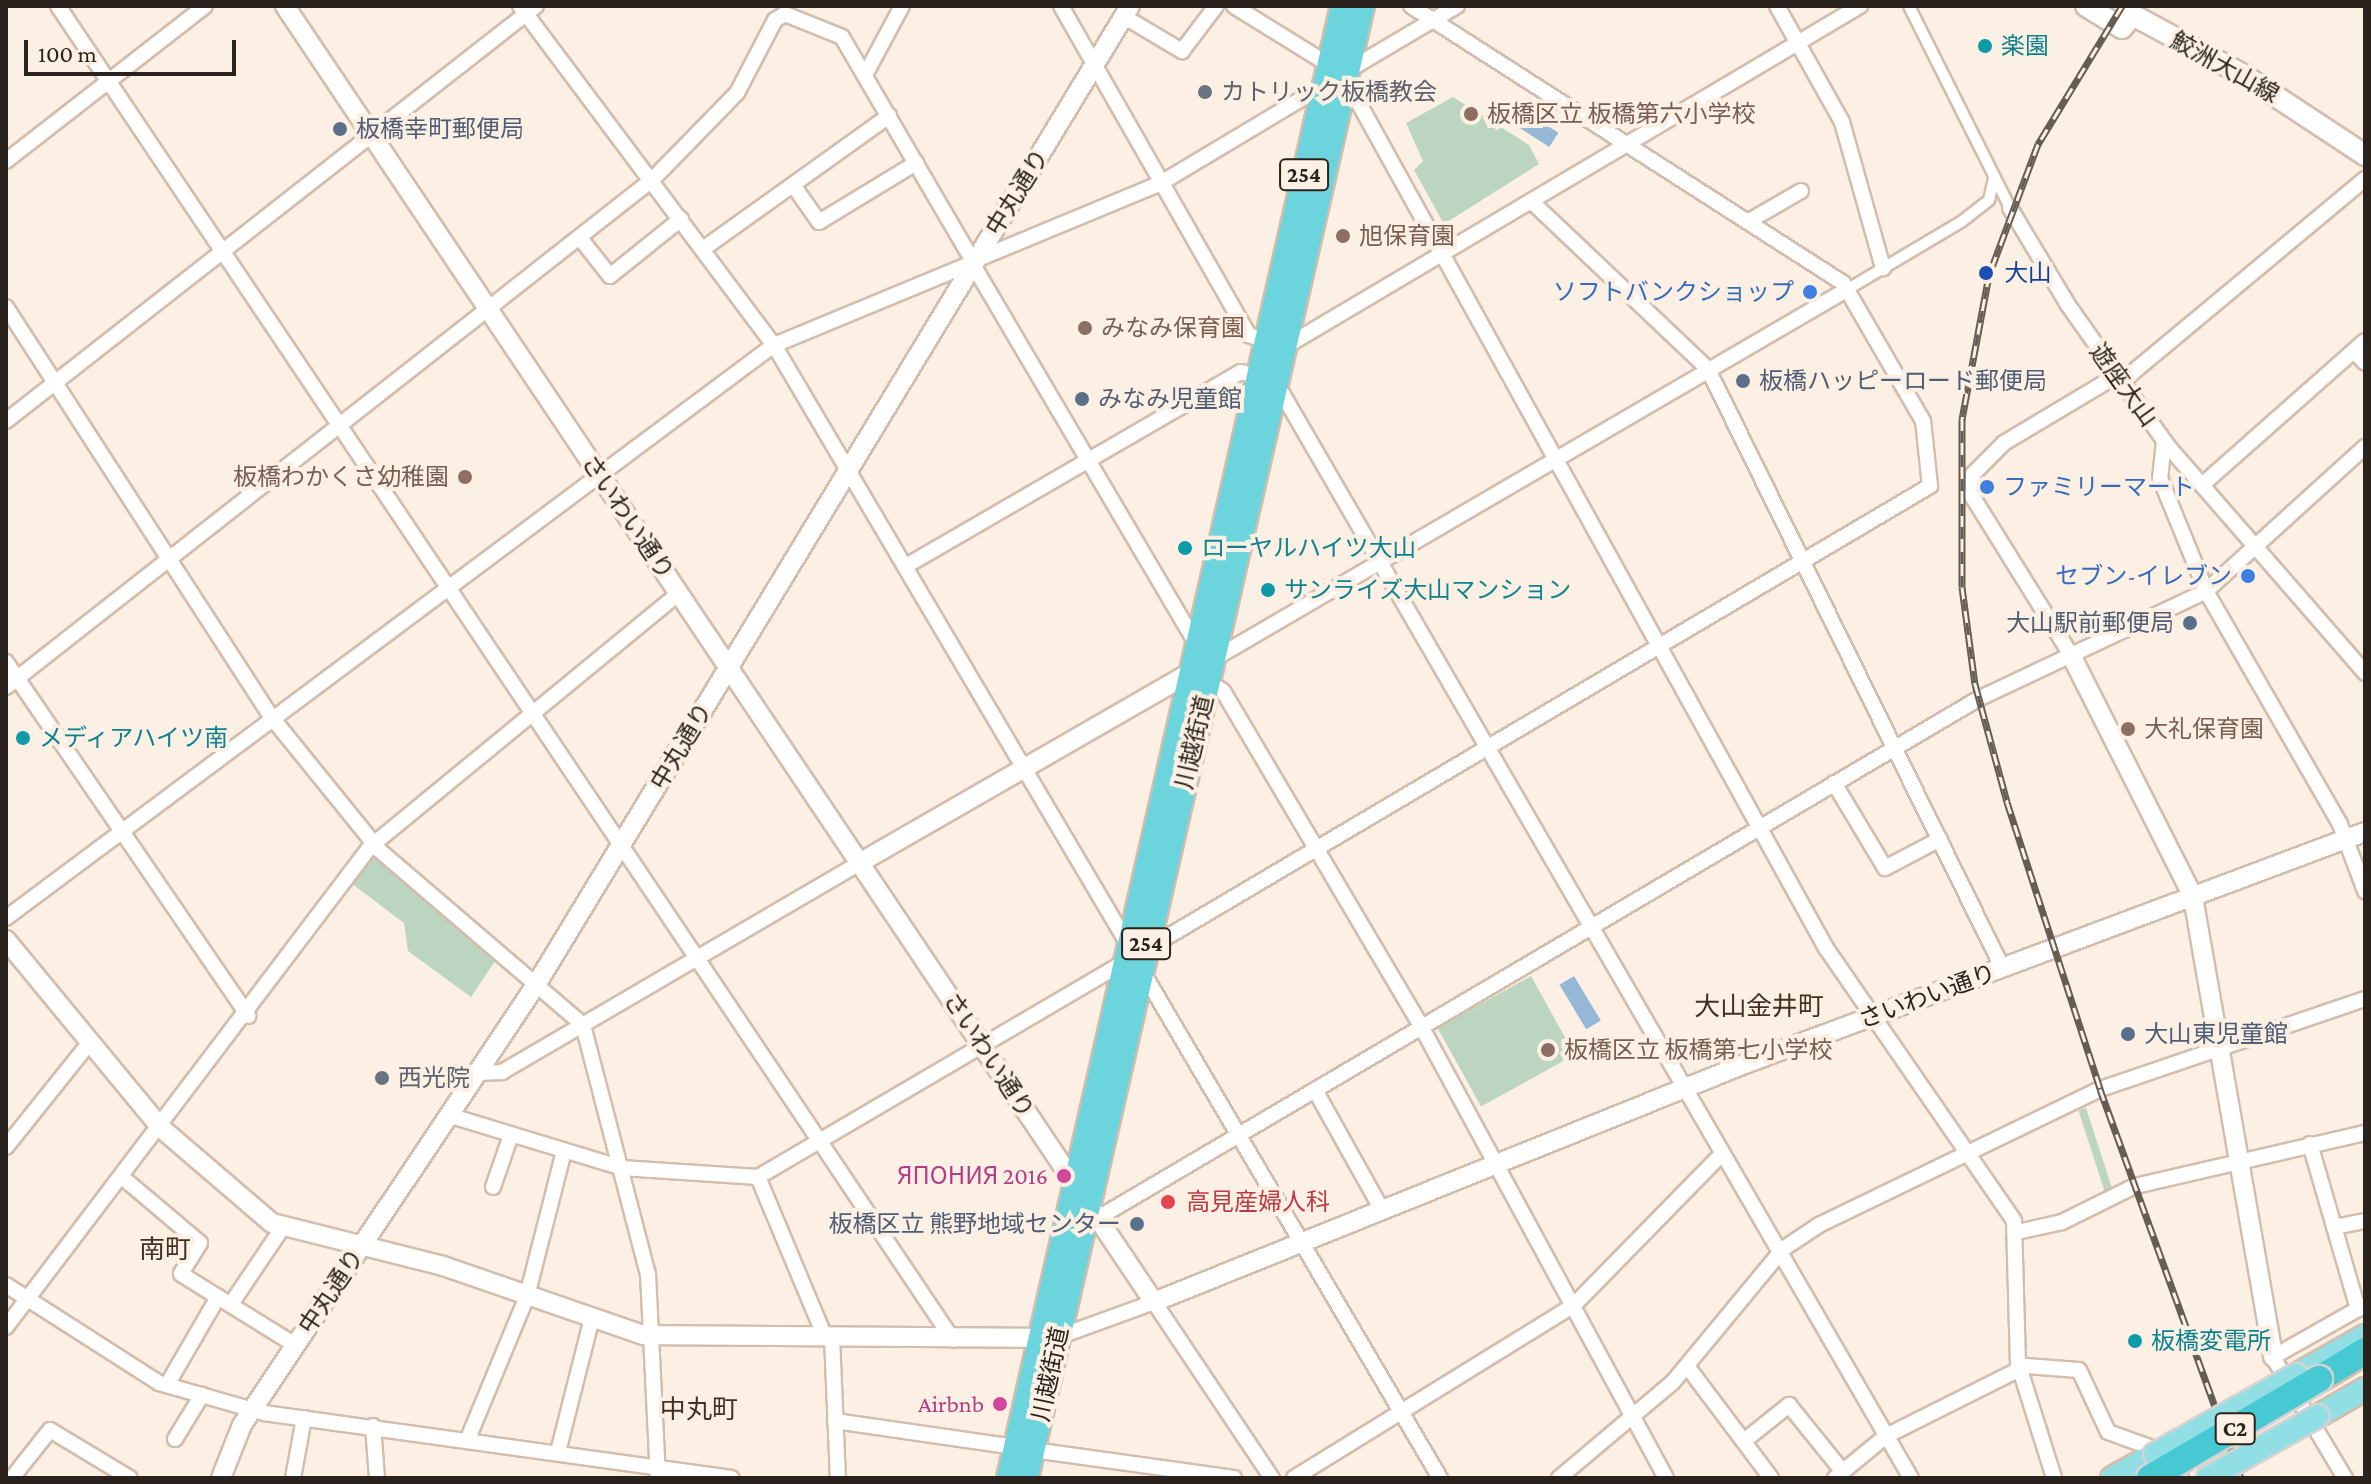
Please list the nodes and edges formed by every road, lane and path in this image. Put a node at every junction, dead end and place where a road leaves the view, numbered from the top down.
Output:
1 (58, 6) edge
2 (205, 6) edge
3 (285, 6) edge
4 (902, 6) edge
5 (1061, 6) edge
6 (1216, 6) edge
7 (1234, 6) edge
8 (1342, 6) edge
9 (1363, 6) edge
10 (1411, 6) edge
11 (1457, 6) edge
12 (1777, 6) edge
13 (1860, 6) edge
14 (1909, 6) edge
15 (2086, 6) edge
16 (527, 9) edge
17 (2135, 10) edge
18 (1126, 11) edge
19 (1434, 20) junction
20 (1797, 42) junction
21 (1094, 65) junction
22 (865, 75) junction
23 (1335, 79) junction
24 (108, 81) junction
25 (889, 116) junction
26 (372, 135) junction
27 (1628, 144) junction
28 (2365, 155) edge
29 (6, 161) edge
30 (916, 163) junction
31 (1994, 179) junction
32 (2365, 179) edge
33 (652, 180) junction
34 (1161, 183) junction
35 (793, 185) junction
36 (1801, 191) dead end
37 (1531, 201) junction
38 (2010, 208) joint
39 (681, 219) junction
40 (1749, 221) junction
41 (580, 238) junction
42 (703, 249) junction
43 (222, 250) junction
44 (1441, 252) junction
45 (972, 262) junction
46 (1883, 268) junction
47 (1848, 289) junction
48 (6, 307) edge
49 (488, 309) junction
50 (774, 345) junction
51 (1274, 346) junction
52 (2360, 346) edge
53 (2365, 363) edge
54 (1708, 369) junction
55 (1267, 376) junction
56 (2118, 380) junction
57 (55, 383) junction
58 (6, 421) edge
59 (340, 424) junction
60 (2164, 441) junction
61 (2365, 447) edge
62 (1089, 460) junction
63 (1555, 460) junction
64 (848, 467) junction
65 (599, 474) junction
66 (2202, 485) junction
67 (2256, 549) junction
68 (170, 560) junction
69 (1804, 560) junction
70 (1379, 563) junction
71 (906, 566) junction
72 (449, 587) junction
73 (2206, 591) junction
74 (679, 593) junction
75 (1659, 646) junction
76 (2071, 655) junction
77 (6, 662) edge
78 (1202, 665) junction
79 (729, 666) junction
80 (2365, 673) edge
81 (11, 682) edge
82 (533, 712) junction
83 (273, 719) junction
84 (1895, 747) junction
85 (1486, 748) junction
86 (1024, 767) junction
87 (1834, 783) junction
88 (1760, 826) junction
89 (121, 832) junction
90 (2365, 832) edge
91 (2345, 838) junction
92 (1940, 839) junction
93 (374, 843) junction
94 (621, 844) junction
95 (1315, 849) junction
96 (861, 862) junction
97 (2365, 891) edge
98 (2193, 897) junction
99 (6, 918) edge
100 (1589, 928) junction
101 (6, 940) edge
102 (697, 957) junction
103 (1135, 957) junction
104 (2003, 969) junction
105 (536, 985) junction
106 (2365, 999) edge
107 (248, 1016) junction
108 (1873, 1016) junction
109 (583, 1025) junction
110 (1421, 1026) junction
111 (90, 1042) junction
112 (983, 1045) junction
113 (2218, 1048) junction
114 (477, 1073) junction
115 (1315, 1090) junction
116 (1682, 1090) junction
117 (448, 1115) junction
118 (161, 1128) junction
119 (2365, 1133) edge
120 (511, 1135) junction
121 (1239, 1135) junction
122 (820, 1141) junction
123 (2310, 1144) junction
124 (6, 1147) edge
125 (564, 1151) junction
126 (1972, 1154) junction
127 (1720, 1156) junction
128 (2237, 1159) junction
129 (1496, 1165) junction
130 (622, 1168) junction
131 (122, 1177) junction
132 (758, 1177) junction
133 (1074, 1184) junction
134 (493, 1187) dead end
135 (1382, 1210) junction
136 (1094, 1212) junction
137 (2365, 1221) edge
138 (283, 1227) junction
139 (2334, 1227) junction
140 (2017, 1232) junction
141 (1302, 1242) junction
142 (360, 1248) junction
143 (1777, 1256) junction
144 (6, 1285) edge
145 (527, 1296) junction
146 (25, 1298) junction
147 (225, 1300) junction
148 (1154, 1302) junction
149 (1574, 1305) junction
150 (2362, 1307) edge
151 (592, 1318) junction
152 (6, 1327) edge
153 (649, 1336) junction
154 (2365, 1336) edge
155 (828, 1337) junction
156 (1048, 1339) junction
157 (953, 1340) junction
158 (295, 1345) junction
159 (2273, 1357) junction
160 (2365, 1357) edge
161 (1687, 1366) junction
162 (2019, 1369) junction
163 (2312, 1380) junction
164 (167, 1385) junction
165 (2365, 1389) edge
166 (202, 1395) junction
167 (252, 1409) junction
168 (1401, 1411) junction
169 (1634, 1415) junction
170 (304, 1418) junction
171 (835, 1421) junction
172 (373, 1426) junction
173 (1886, 1436) junction
174 (175, 1439) dead end
175 (461, 1440) junction
176 (1744, 1441) junction
177 (1024, 1448) junction
178 (558, 1452) junction
179 (2156, 1470) edge
180 (658, 1472) edge
181 (1839, 1475) edge
182 (12, 1478) edge
183 (130, 1478) edge
184 (221, 1478) edge
185 (293, 1478) edge
186 (377, 1478) edge
187 (732, 1478) edge
188 (838, 1478) edge
189 (1008, 1478) edge
190 (1027, 1478) edge
191 (1234, 1478) edge
192 (1272, 1478) edge
193 (1294, 1478) edge
194 (1440, 1478) edge
195 (1559, 1478) edge
196 (1666, 1478) edge
197 (1771, 1478) edge
198 (1911, 1478) edge
199 (2054, 1478) edge
200 (2112, 1478) edge
201 (2181, 1478) edge
202 (2208, 1478) edge
203 (2345, 1478) edge

1 - 24 street
2 - 24 street
3 - 26 street, さいわい通り
4 - 22 street
5 - 21 street
6 - 18 street
7 - 23 street
8 - 23 highway, 川越街道 / 254
9 - 23 highway, 川越街道 / 254
10 - 19 street
11 - 19 street
12 - 20 street
13 - 20 street
14 - 31 street
15 - 17 main road, 鮫洲大山線
16 - 26 street
16 - 33 street
17 - 28 main road, 鮫洲大山線
18 - 21 street, 中丸通り
19 - 23 street
19 - 27 street
20 - 27 street
20 - 46 street
21 - 34 street
21 - 45 street, 中丸通り
22 - 25 street
22 - 33 street
23 - 34 street
23 - 44 street
23 - 51 highway, 川越街道 / 254
24 - 29 street
24 - 43 street
25 - 30 street
25 - 35 street
26 - 43 street
26 - 49 street, さいわい通り
27 - 37 street
27 - 40 street
30 - 35 street
30 - 45 street
31 - 38 street
31 - 46 street
32 - 56 street
33 - 39 street
33 - 41 street
34 - 45 street
34 - 51 street
35 - 42 street
36 - 40 street
37 - 44 street
37 - 54 street
38 - 56 street, 遊座大山
39 - 41 street
39 - 42 street
40 - 47 street
41 - 49 street
42 - 50 street
43 - 57 street
43 - 59 street
44 - 51 street
44 - 63 street
45 - 50 street
45 - 62 street
45 - 64 street, 中丸通り
46 - 47 street
47 - 54 street
47 - 69 street
48 - 57 street
49 - 59 street
49 - 65 street, さいわい通り
50 - 64 street
50 - 65 street
51 - 55 highway, 川越街道 / 254
52 - 53 street
52 - 66 street
54 - 63 street
54 - 69 street
55 - 62 street
55 - 70 street
55 - 78 highway, 川越街道 / 254
56 - 60 street, 遊座大山
56 - 76 street
57 - 58 street
57 - 68 street
59 - 68 street
59 - 72 street
60 - 66 street, 遊座大山
60 - 73 street
61 - 67 street
62 - 71 street
62 - 78 street
63 - 70 street
63 - 75 street
64 - 71 street
64 - 79 street, 中丸通り
65 - 72 street
65 - 74 street, さいわい通り
66 - 67 street, 遊座大山
67 - 73 street
67 - 80 street, 遊座大山
68 - 81 street
68 - 83 street
69 - 75 street
69 - 84 street
70 - 78 street
70 - 85 street
71 - 86 street
72 - 82 street
72 - 83 street
73 - 76 street
73 - 91 street
74 - 79 street, さいわい通り
74 - 82 street
75 - 85 street
75 - 88 street
76 - 84 street
76 - 98 street
77 - 81 street
78 - 86 street
78 - 95 street
78 - 103 highway, 川越街道 / 254
79 - 94 street, 中丸通り
79 - 96 street, さいわい通り
81 - 89 street
82 - 93 street
82 - 94 street
83 - 89 street
83 - 93 street
84 - 87 street
84 - 92 street
85 - 95 street
85 - 100 street
86 - 96 street
86 - 103 street
87 - 88 street
87 - 92 street
88 - 100 street
88 - 108 street
89 - 99 street
89 - 107 street
90 - 91 street, さいわい通り
91 - 97 street
91 - 98 street, さいわい通り
92 - 104 street
93 - 105 street
93 - 107 street
94 - 102 street
94 - 105 street, 中丸通り
95 - 103 street
95 - 110 street
96 - 102 street
96 - 112 street, さいわい通り
98 - 104 street, さいわい通り
98 - 113 street
100 - 110 street
100 - 116 street
101 - 111 street
102 - 109 street
102 - 122 street
103 - 112 street
103 - 121 street
103 - 133 highway, 川越街道 / 254
103 - 136 highway, 川越街道 / 254
104 - 108 street, さいわい通り
105 - 109 street
105 - 114 street, 中丸通り
106 - 113 street
107 - 118 street
108 - 116 street, さいわい通り
108 - 126 street
109 - 114 street
109 - 130 street
110 - 115 street
110 - 129 street
111 - 118 street
111 - 124 street
112 - 122 street
112 - 133 street, さいわい通り
113 - 126 street
113 - 128 street
114 - 117 street, 中丸通り
115 - 121 street
115 - 135 street
116 - 127 street
116 - 129 street, さいわい通り
117 - 120 street
117 - 142 street, 中丸通り
118 - 131 street
118 - 138 street
119 - 123 street
120 - 125 street
120 - 134 street
121 - 136 street
121 - 141 street
122 - 132 street
122 - 157 street
123 - 128 street
123 - 139 street
125 - 130 street
125 - 145 street
126 - 140 street
126 - 143 street
127 - 143 street
127 - 149 street
128 - 140 street
128 - 159 street
129 - 135 street, さいわい通り
129 - 149 street
130 - 132 street
130 - 153 street
131 - 146 street
131 - 147 street
132 - 155 street
133 - 136 street, さいわい通り
133 - 156 highway, 川越街道 / 254
135 - 141 street, さいわい通り
136 - 148 street, さいわい通り
136 - 156 highway, 川越街道 / 254
137 - 139 street
138 - 142 street
138 - 147 street
139 - 150 street
140 - 162 street
141 - 148 street, さいわい通り
141 - 168 street
142 - 145 street
142 - 158 street, 中丸通り
143 - 161 street
143 - 173 street
144 - 146 street
145 - 151 street
145 - 175 street
146 - 152 street
146 - 164 street
147 - 158 street
147 - 164 street
148 - 156 street
148 - 192 street
149 - 168 street
149 - 169 street
150 - 159 street
151 - 153 street
151 - 178 street
153 - 155 street
153 - 180 street
154 - 163 main road
155 - 157 street
155 - 171 street
156 - 157 street
156 - 177 highway, 川越街道 / 254
158 - 167 street, 中丸通り
159 - 203 street
160 - 163 highway, C2
161 - 169 street
161 - 176 street
162 - 173 street
162 - 199 street
162 - 201 street
163 - 179 highway, C2
164 - 166 street
165 - 202 main road, bridge
166 - 167 street
166 - 174 street
167 - 170 street
167 - 184 street, 中丸通り
168 - 193 street
168 - 194 street
169 - 195 street
169 - 196 street
170 - 172 street
170 - 185 street
171 - 177 street
171 - 188 street
172 - 175 street
172 - 186 street
173 - 181 street
173 - 198 street
175 - 178 street
176 - 181 street
176 - 197 street
177 - 189 highway, 川越街道 / 254
177 - 190 highway, 川越街道 / 254
177 - 191 street
178 - 180 street
179 - 200 main road
180 - 187 street
182 - 183 street

